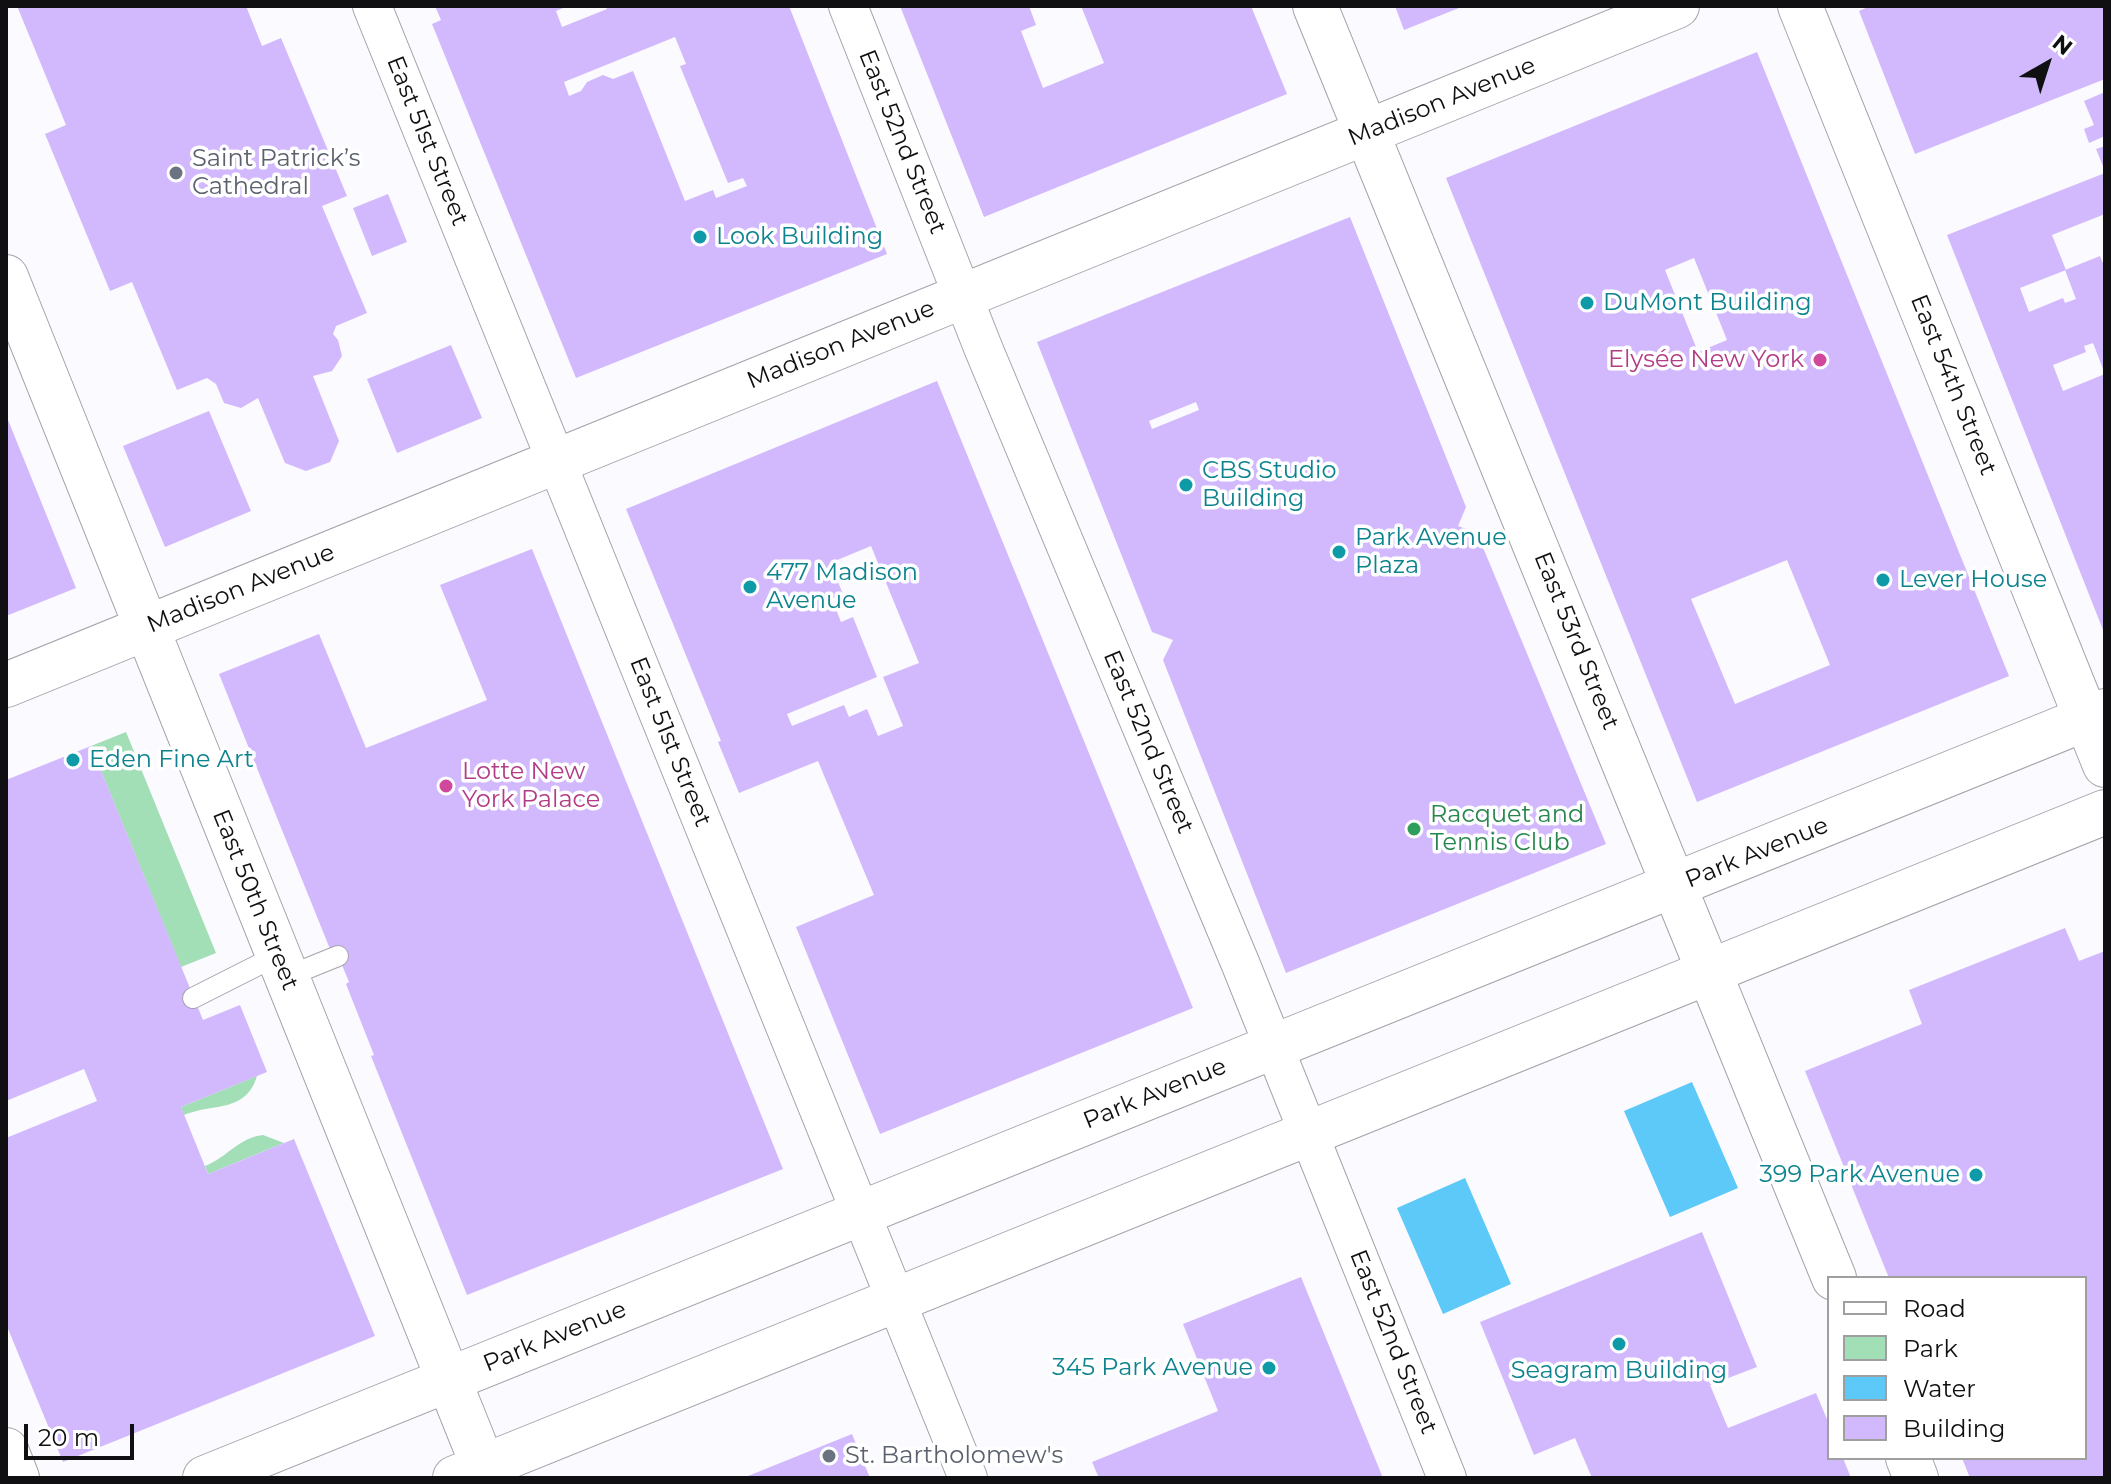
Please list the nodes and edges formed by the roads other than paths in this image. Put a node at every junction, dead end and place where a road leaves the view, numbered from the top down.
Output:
1 (372, 6) edge
2 (848, 6) edge
3 (1315, 6) edge
4 (1677, 6) edge
5 (1800, 6) edge
6 (1366, 132) junction
7 (6, 277) edge
8 (963, 295) junction
9 (556, 461) junction
10 (144, 628) junction
11 (6, 685) edge
12 (2096, 714) edge
13 (2105, 765) edge
14 (2105, 812) edge
15 (1676, 885) junction
16 (338, 956) dead end
17 (282, 966) junction
18 (1710, 971) junction
19 (193, 998) dead end
20 (1274, 1046) junction
21 (1309, 1133) junction
22 (862, 1213) junction
23 (1833, 1276) edge
24 (897, 1300) junction
25 (449, 1380) junction
26 (6, 1450) edge
27 (475, 1474) edge
28 (17, 1478) edge
29 (205, 1478) edge
30 (968, 1478) edge
31 (1447, 1478) edge

1 - 9 street, East 51st Street
2 - 8 street, East 52nd Street
3 - 6 main road, East 53rd Street
4 - 6 main road, Madison Avenue
5 - 12 main road, East 54th Street
6 - 8 main road, Madison Avenue
6 - 15 main road, East 53rd Street
7 - 10 main road, East 50th Street
8 - 9 main road, Madison Avenue
8 - 20 street, East 52nd Street
9 - 10 main road, Madison Avenue
9 - 22 street, East 51st Street
10 - 11 main road, Madison Avenue
10 - 17 main road, East 50th Street
12 - 13 main road, East 54th Street
12 - 15 main road, Park Avenue
14 - 18 main road
15 - 18 main road, East 53rd Street
15 - 20 main road, Park Avenue
16 - 17 lane
17 - 19 lane
17 - 25 main road, East 50th Street
18 - 21 main road
18 - 23 main road, East 53rd Street
20 - 21 street, East 52nd Street
20 - 22 main road, Park Avenue
21 - 24 main road
21 - 31 street, East 52nd Street
22 - 24 street, East 51st Street
22 - 25 main road, Park Avenue
24 - 27 main road
24 - 30 street, East 51st Street
25 - 27 main road, East 50th Street
25 - 29 main road, Park Avenue
26 - 28 main road

